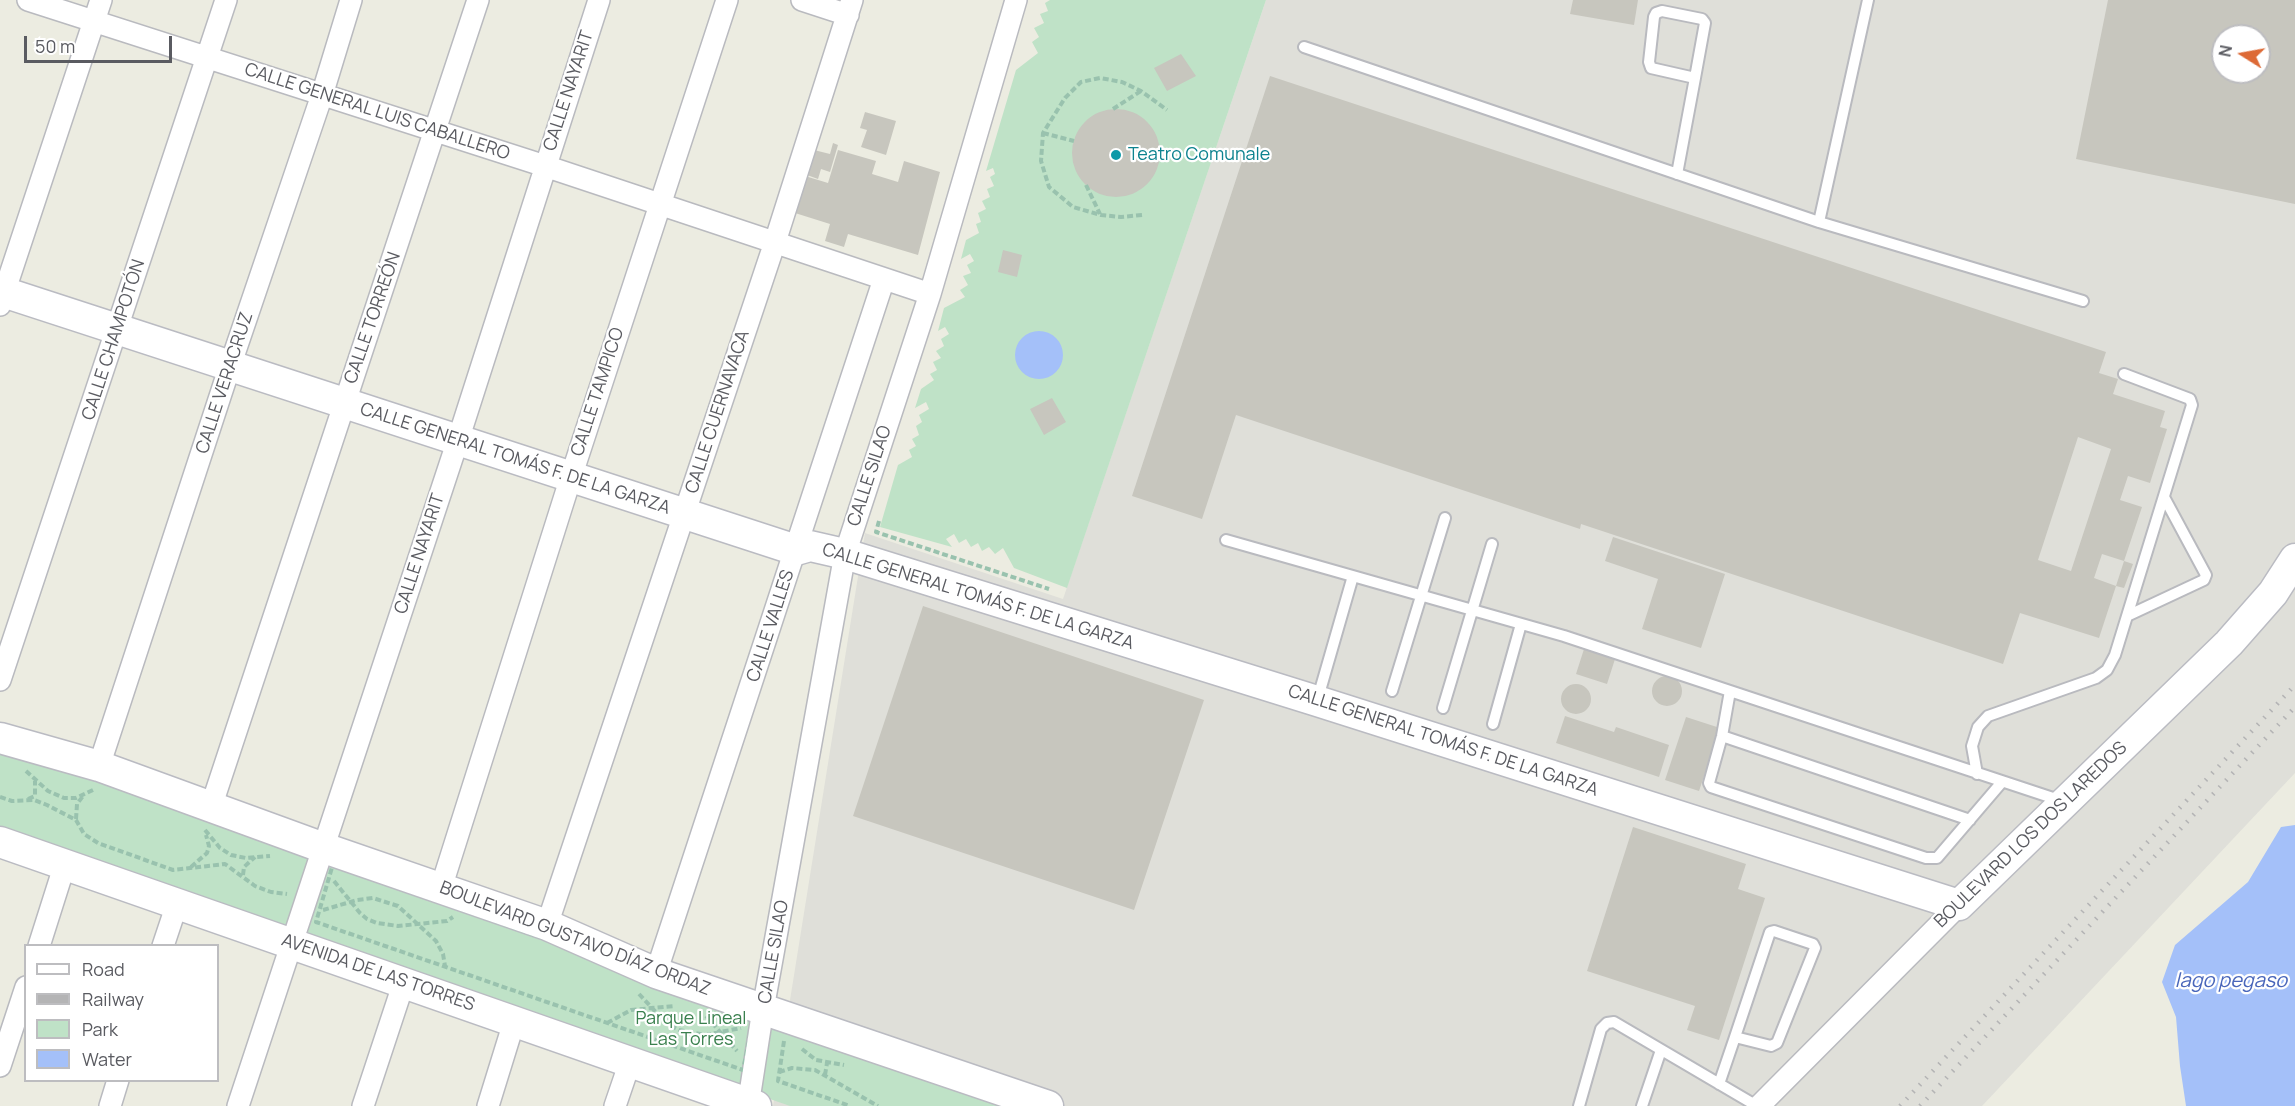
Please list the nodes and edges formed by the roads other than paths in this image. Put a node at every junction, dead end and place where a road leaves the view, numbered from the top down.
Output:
1 (28, 0) edge
2 (101, 0) edge
3 (226, 0) edge
4 (351, 0) edge
5 (478, 0) edge
6 (599, 0) edge
7 (727, 0) edge
8 (802, 0) edge
9 (1016, 0) edge
10 (1869, 0) edge
11 (850, 7) edge
12 (95, 21) junction
13 (1304, 46) dead end
14 (208, 58) junction
15 (1695, 78) junction
16 (322, 94) junction
17 (435, 131) junction
18 (545, 166) junction
19 (1677, 174) junction
20 (659, 204) junction
21 (1819, 222) junction
22 (775, 242) junction
23 (884, 279) junction
24 (930, 294) junction
25 (2, 296) edge
26 (2083, 301) dead end
27 (118, 329) junction
28 (230, 366) junction
29 (2124, 374) dead end
30 (344, 403) junction
31 (458, 440) junction
32 (571, 477) junction
33 (2164, 497) junction
34 (684, 514) junction
35 (1445, 519) dead end
36 (1226, 540) dead end
37 (1492, 544) dead end
38 (796, 550) junction
39 (845, 554) junction
40 (2295, 559) edge
41 (1353, 576) junction
42 (1422, 596) junction
43 (1472, 610) junction
44 (2127, 616) junction
45 (1521, 624) junction
46 (0, 680) edge
47 (1392, 691) dead end
48 (1730, 691) junction
49 (1317, 701) junction
50 (1443, 708) dead end
51 (1493, 724) dead end
52 (1722, 736) junction
53 (0, 738) edge
54 (1977, 774) junction
55 (100, 778) junction
56 (2002, 782) junction
57 (2065, 802) junction
58 (1970, 820) junction
59 (207, 823) junction
60 (0, 842) edge
61 (327, 862) junction
62 (65, 864) junction
63 (441, 888) junction
64 (177, 904) junction
65 (1959, 905) junction
66 (548, 925) junction
67 (291, 942) junction
68 (39, 944) edge
69 (163, 944) edge
70 (637, 976) junction
71 (404, 982) junction
72 (24, 993) edge
73 (758, 1016) junction
74 (514, 1022) junction
75 (1735, 1037) junction
76 (1661, 1050) junction
77 (630, 1062) junction
78 (0, 1066) edge
79 (117, 1082) edge
80 (1719, 1084) junction
81 (751, 1105) edge
82 (110, 1106) edge
83 (238, 1106) edge
84 (363, 1106) edge
85 (488, 1106) edge
86 (615, 1106) edge
87 (1048, 1106) edge
88 (1579, 1106) edge
89 (1642, 1106) edge
90 (1758, 1106) edge

1 - 12 street, CALLE GENERAL LUIS CABALLERO
2 - 12 street
3 - 14 street, CALLE CHAMPOTÓN
4 - 16 street, CALLE VERACRUZ
5 - 17 street, CALLE TORREÓN
6 - 18 street, CALLE NAYARIT
7 - 20 street, CALLE TAMPICO
8 - 11 street
9 - 24 street, CALLE SILAO
10 - 21 lane
11 - 22 street, CALLE CUERNAVACA
12 - 14 street, CALLE GENERAL LUIS CABALLERO
12 - 25 street
13 - 19 lane
14 - 16 street, CALLE GENERAL LUIS CABALLERO
14 - 27 street, CALLE CHAMPOTÓN
15 - 15 lane
15 - 19 lane
16 - 17 street, CALLE GENERAL LUIS CABALLERO
16 - 28 street, CALLE VERACRUZ
17 - 18 street, CALLE GENERAL LUIS CABALLERO
17 - 30 street, CALLE TORREÓN
18 - 20 street, CALLE GENERAL LUIS CABALLERO
18 - 31 street, CALLE NAYARIT
19 - 21 lane
20 - 22 street, CALLE GENERAL LUIS CABALLERO
20 - 32 street, CALLE TAMPICO
21 - 26 lane
22 - 23 street, CALLE GENERAL LUIS CABALLERO
22 - 34 street, CALLE CUERNAVACA
23 - 24 street, CALLE GENERAL LUIS CABALLERO
23 - 38 street, CALLE VALLES
24 - 39 street, CALLE SILAO
25 - 27 street, CALLE GENERAL TOMÁS F. DE LA GARZA
27 - 28 street, CALLE GENERAL TOMÁS F. DE LA GARZA
27 - 46 street, CALLE CHAMPOTÓN
28 - 30 street, CALLE GENERAL TOMÁS F. DE LA GARZA
28 - 55 street, CALLE VERACRUZ
29 - 33 lane
30 - 31 street, CALLE GENERAL TOMÁS F. DE LA GARZA
30 - 59 street, CALLE TORREÓN
31 - 32 street, CALLE GENERAL TOMÁS F. DE LA GARZA
31 - 61 street, CALLE NAYARIT
32 - 34 street, CALLE GENERAL TOMÁS F. DE LA GARZA
32 - 63 street, CALLE TAMPICO
33 - 44 lane
33 - 44 lane
34 - 38 street, CALLE GENERAL TOMÁS F. DE LA GARZA
34 - 66 street, CALLE CUERNAVACA
35 - 42 lane
36 - 41 lane
37 - 43 lane
38 - 39 street, CALLE GENERAL TOMÁS F. DE LA GARZA
38 - 70 street, CALLE VALLES
39 - 49 street, CALLE GENERAL TOMÁS F. DE LA GARZA
39 - 73 street, CALLE SILAO
40 - 57 street, BOULEVARD LOS DOS LAREDOS
41 - 42 lane
41 - 49 lane
42 - 43 lane
42 - 47 lane
43 - 45 lane
43 - 50 lane
44 - 54 lane
45 - 48 lane
45 - 51 lane
48 - 52 lane
48 - 54 lane
49 - 65 street, CALLE GENERAL TOMÁS F. DE LA GARZA
52 - 58 lane
52 - 58 lane
53 - 55 street, BOULEVARD GUSTAVO DÍAZ ORDAZ
54 - 56 lane
55 - 59 street, BOULEVARD GUSTAVO DÍAZ ORDAZ
56 - 57 lane
56 - 58 lane
57 - 65 street, BOULEVARD LOS DOS LAREDOS
59 - 61 street, BOULEVARD GUSTAVO DÍAZ ORDAZ
60 - 62 street, AVENIDA DE LAS TORRES
61 - 63 street, BOULEVARD GUSTAVO DÍAZ ORDAZ
61 - 67 street, CALLE NAYARIT
62 - 64 street, AVENIDA DE LAS TORRES
62 - 68 street
63 - 66 street, BOULEVARD GUSTAVO DÍAZ ORDAZ
64 - 67 street, AVENIDA DE LAS TORRES
64 - 69 street
65 - 90 street, BOULEVARD LOS DOS LAREDOS
66 - 70 street, BOULEVARD GUSTAVO DÍAZ ORDAZ
67 - 71 street, AVENIDA DE LAS TORRES
67 - 83 street, CALLE NAYARIT
70 - 73 street, BOULEVARD GUSTAVO DÍAZ ORDAZ
71 - 74 street, AVENIDA DE LAS TORRES
71 - 84 street
72 - 78 street
73 - 81 street, CALLE SILAO
73 - 87 street, BOULEVARD GUSTAVO DÍAZ ORDAZ
74 - 77 street, AVENIDA DE LAS TORRES
74 - 85 street
75 - 75 lane
75 - 80 lane
76 - 80 lane
76 - 88 lane
76 - 89 lane
77 - 81 street, AVENIDA DE LAS TORRES
77 - 86 street
79 - 82 street
80 - 90 lane

